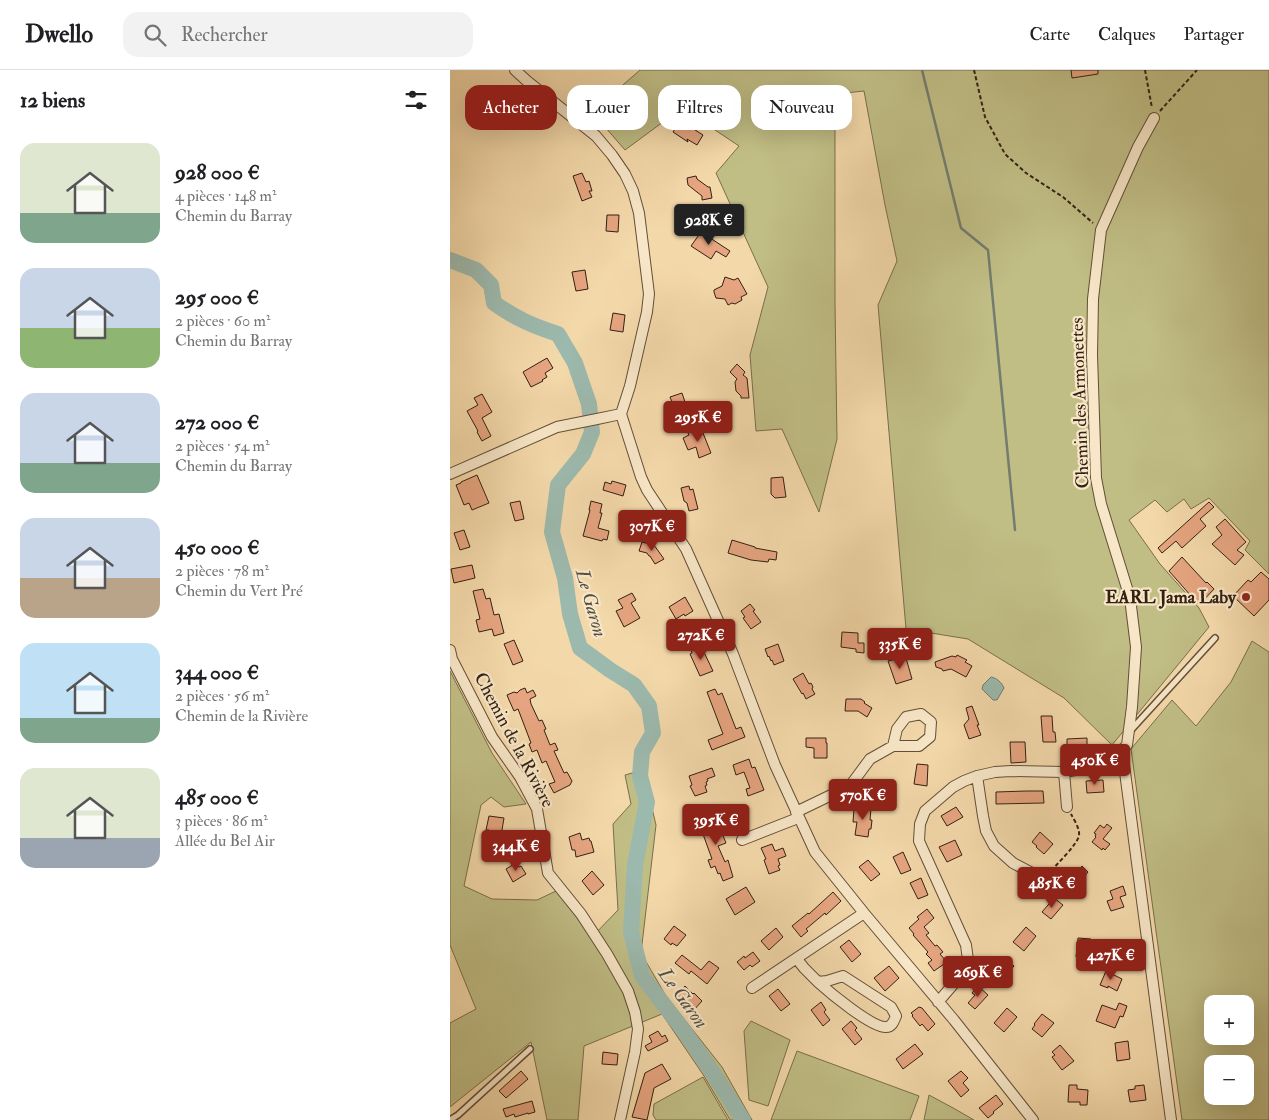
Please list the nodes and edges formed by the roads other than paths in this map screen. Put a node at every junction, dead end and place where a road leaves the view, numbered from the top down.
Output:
1 (515, 70) edge
2 (1154, 118) road end
3 (621, 414) junction
4 (450, 474) edge
5 (1215, 638) dead end
6 (450, 650) edge
7 (1129, 732) junction
8 (893, 746) dead end
9 (1121, 751) junction
10 (1064, 772) junction
11 (977, 776) junction
12 (1067, 807) road end
13 (797, 815) junction
14 (742, 840) dead end
15 (1036, 875) road end
16 (864, 913) junction
17 (797, 959) junction
18 (818, 982) junction
19 (752, 988) dead end
20 (938, 1002) junction
21 (530, 1049) dead end
22 (450, 1120) edge
23 (620, 1120) edge
24 (1033, 1120) edge
25 (1170, 1120) edge

1 - 3 street
2 - 7 street, Chemin des Armonettes
3 - 4 street
3 - 13 street
5 - 7 lane
6 - 23 street, Chemin de la Rivière
7 - 9 street, Chemin des Armonettes
8 - 13 street
9 - 10 street
9 - 25 street
10 - 11 street
10 - 12 street
11 - 15 street
11 - 20 street
13 - 14 street
13 - 16 street
16 - 17 street
16 - 20 street
17 - 18 street
17 - 19 street
18 - 18 street
20 - 24 street
21 - 22 lane

